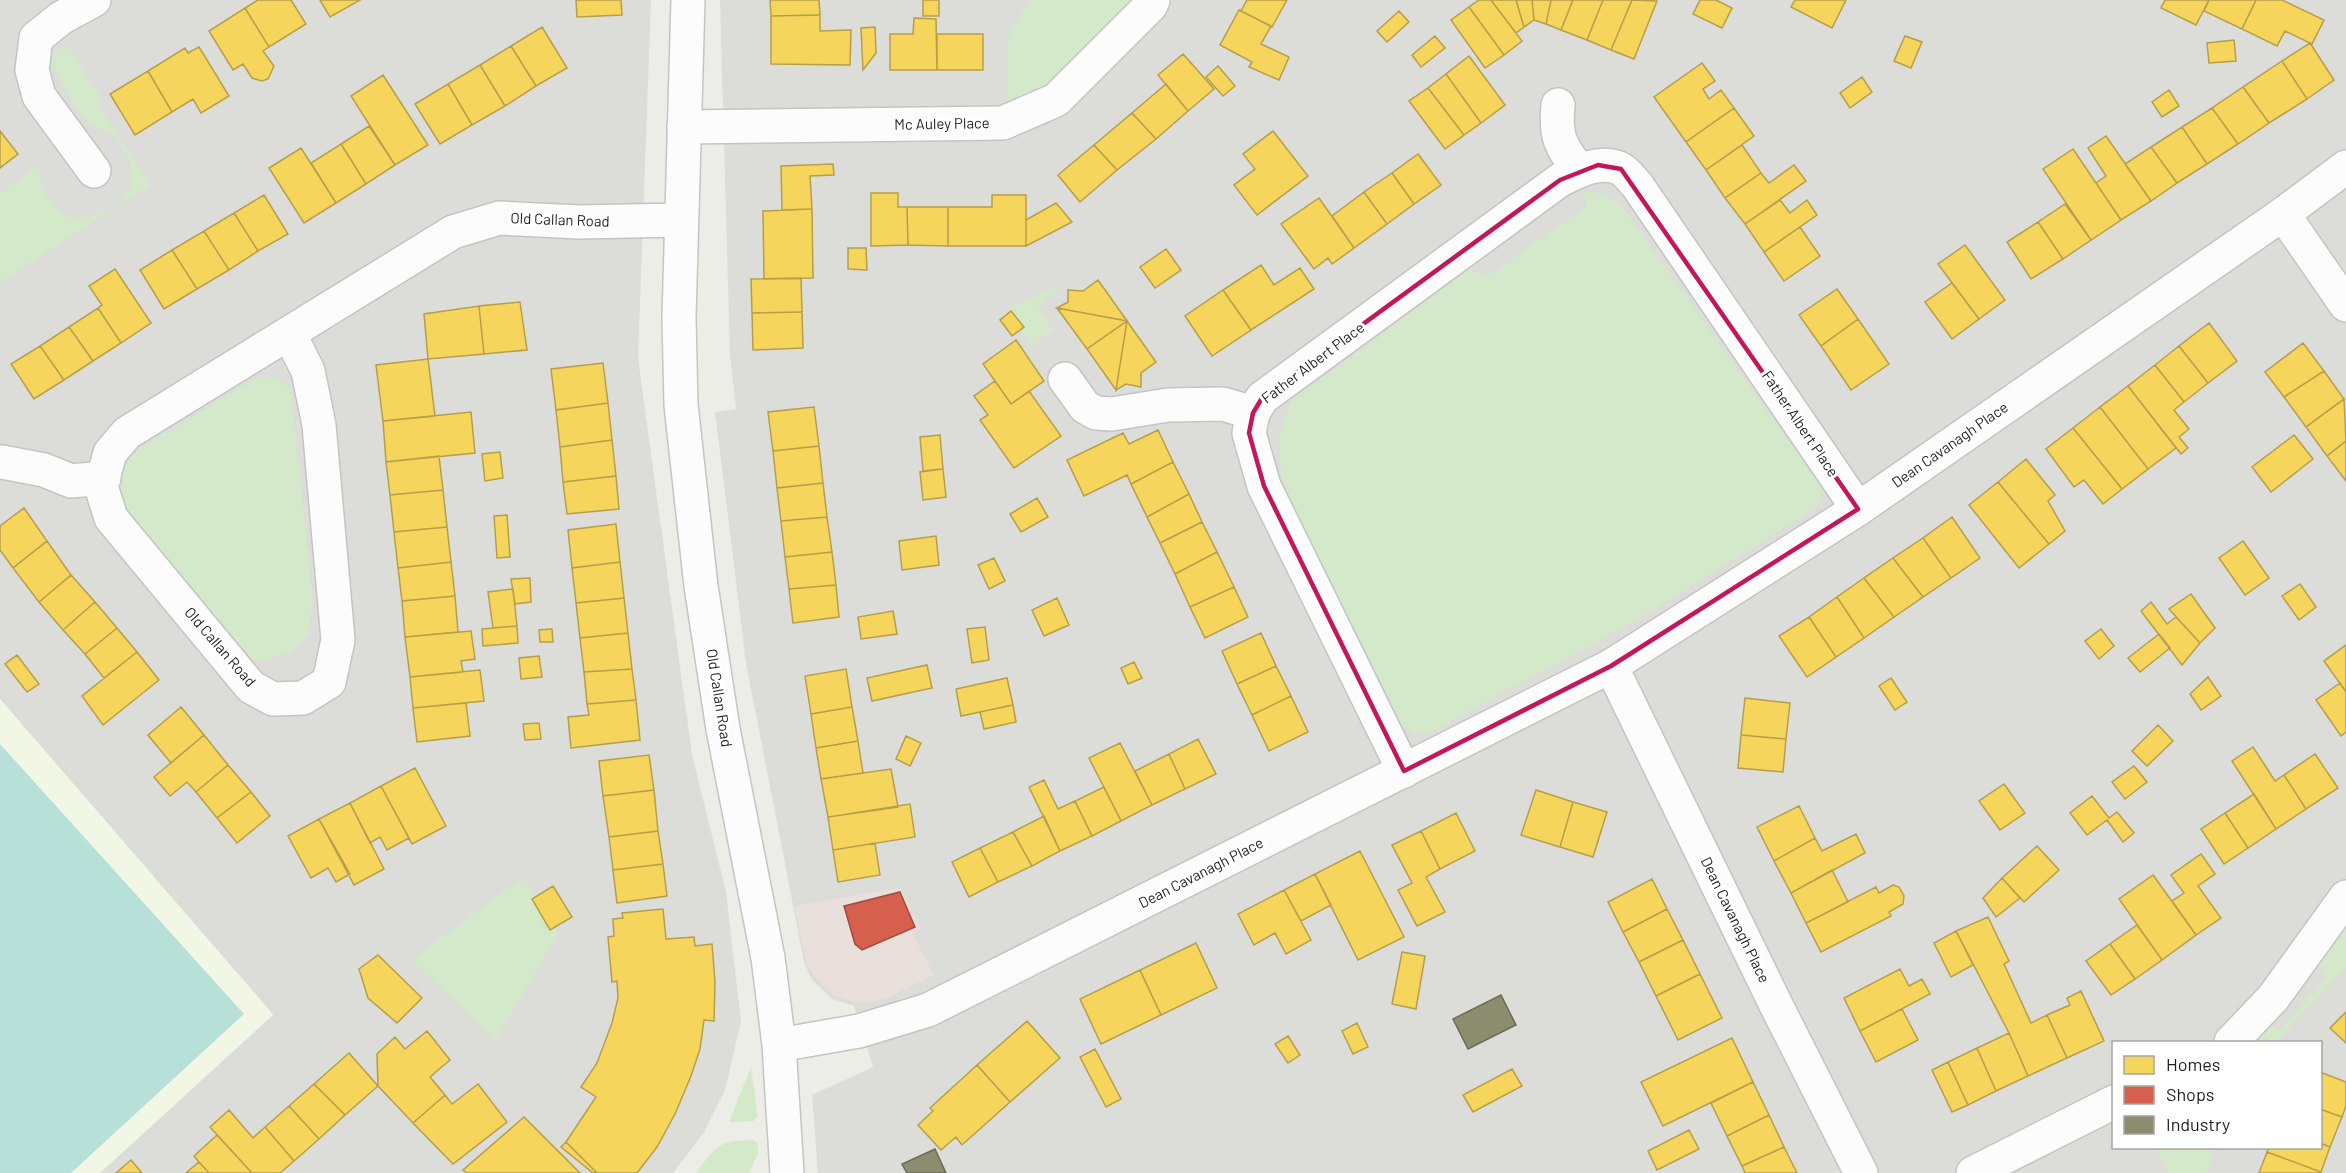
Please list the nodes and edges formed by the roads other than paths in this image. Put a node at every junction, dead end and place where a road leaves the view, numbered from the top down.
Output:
1 (94, 0) edge
2 (688, 0) edge
3 (1153, 0) edge
4 (1558, 105) dead end
5 (684, 127) junction
6 (2346, 167) edge
7 (94, 171) dead end
8 (1579, 171) junction
9 (2283, 214) junction
10 (681, 220) junction
11 (2346, 305) edge
12 (290, 334) junction
13 (1065, 379) dead end
14 (1253, 413) junction
15 (2, 462) dead end
16 (104, 478) junction
17 (1858, 508) junction
18 (1611, 666) junction
19 (1404, 771) junction
20 (2346, 897) edge
21 (2232, 1041) edge
22 (779, 1045) junction
23 (2112, 1103) edge
24 (787, 1173) edge
25 (1861, 1173) edge
26 (1973, 1173) edge

1 - 7 street
2 - 5 street, Old Callan Road
3 - 5 street, Mc Auley Place
4 - 8 street
5 - 10 street, Old Callan Road
6 - 9 street, Dean Cavanagh Place
8 - 14 street, Father Albert Place
8 - 17 street, Father Albert Place
9 - 11 street
9 - 17 street, Dean Cavanagh Place
10 - 12 street, Old Callan Road
10 - 22 street, Old Callan Road
12 - 16 street, Old Callan Road
12 - 16 street, Old Callan Road
13 - 14 street
14 - 19 street, Father Albert Place
15 - 16 street
17 - 18 street, Dean Cavanagh Place
18 - 19 street, Dean Cavanagh Place
18 - 25 street, Dean Cavanagh Place
19 - 22 street, Dean Cavanagh Place
20 - 21 street
22 - 24 street, Old Callan Road
23 - 26 street

